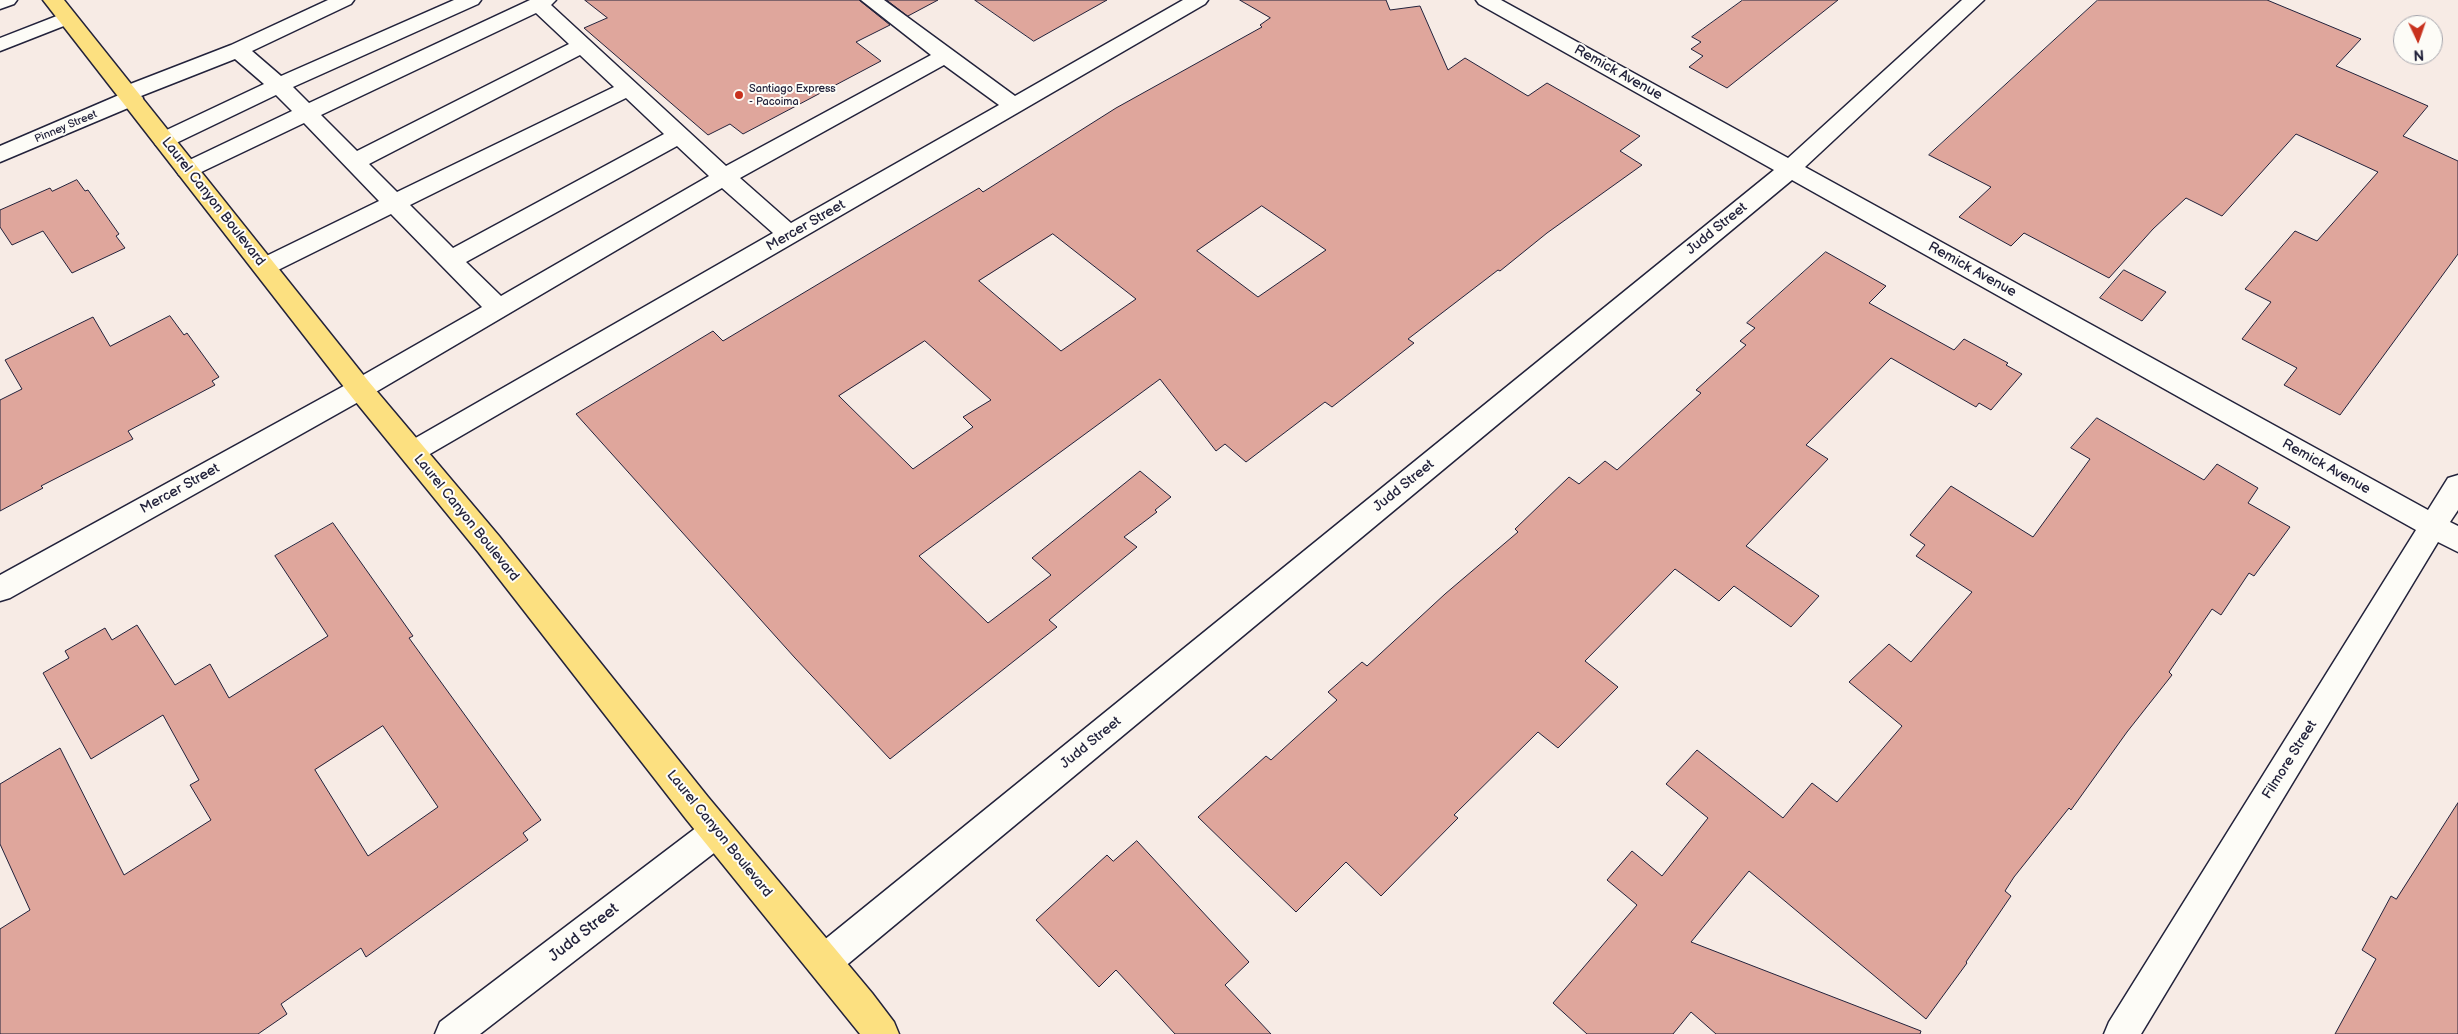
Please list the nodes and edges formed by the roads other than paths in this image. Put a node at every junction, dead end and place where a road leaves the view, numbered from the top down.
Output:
1 (7, 0) edge
2 (53, 0) edge
3 (344, 0) edge
4 (471, 0) edge
5 (871, 0) edge
6 (1198, 0) edge
7 (1486, 0) edge
8 (1974, 0) edge
9 (542, 2) edge
10 (0, 3) edge
11 (67, 18) junction
12 (0, 45) edge
13 (583, 45) junction
14 (238, 50) junction
15 (946, 55) junction
16 (278, 86) junction
17 (629, 88) junction
18 (130, 96) junction
19 (1014, 106) junction
20 (306, 113) junction
21 (678, 135) junction
22 (164, 140) junction
23 (0, 155) edge
24 (354, 162) junction
25 (1790, 169) junction
26 (187, 170) junction
27 (724, 177) junction
28 (394, 203) junction
29 (790, 235) junction
30 (450, 260) junction
31 (264, 267) junction
32 (498, 308) junction
33 (360, 389) junction
34 (414, 451) junction
35 (2458, 486) edge
36 (2445, 533) edge
37 (0, 589) edge
38 (716, 832) junction
39 (825, 962) junction
40 (452, 1034) edge
41 (882, 1034) edge
42 (2121, 1034) edge

1 - 10 street
2 - 11 main road, Laurel Canyon Boulevard
3 - 14 street, Pinney Street
4 - 16 street
5 - 15 street
6 - 19 street, Mercer Street
7 - 25 street, Remick Avenue
8 - 25 street, Judd Street
9 - 13 street
9 - 20 street
11 - 12 street
11 - 18 main road, Laurel Canyon Boulevard
13 - 17 street
13 - 24 street
14 - 16 street
14 - 18 street, Pinney Street
15 - 19 street
15 - 27 street, Mercer Street
16 - 20 street
16 - 22 street
17 - 21 street
17 - 28 street
18 - 22 main road, Laurel Canyon Boulevard
18 - 23 street, Pinney Street
19 - 29 street, Mercer Street
20 - 24 street
20 - 26 street
21 - 27 street
21 - 30 street
22 - 26 main road, Laurel Canyon Boulevard
24 - 28 street
25 - 36 street, Remick Avenue
25 - 39 street, Judd Street
26 - 31 main road, Laurel Canyon Boulevard
27 - 29 street
27 - 32 street, Mercer Street
28 - 30 street
28 - 31 street
29 - 34 street, Mercer Street
30 - 32 street
31 - 33 main road, Laurel Canyon Boulevard
32 - 33 street, Mercer Street
33 - 34 main road, Laurel Canyon Boulevard
33 - 37 street, Mercer Street
34 - 38 main road, Laurel Canyon Boulevard
35 - 36 street, Filmore Street
36 - 42 street, Filmore Street
38 - 39 main road, Laurel Canyon Boulevard
38 - 40 street, Judd Street
39 - 41 main road, Laurel Canyon Boulevard

